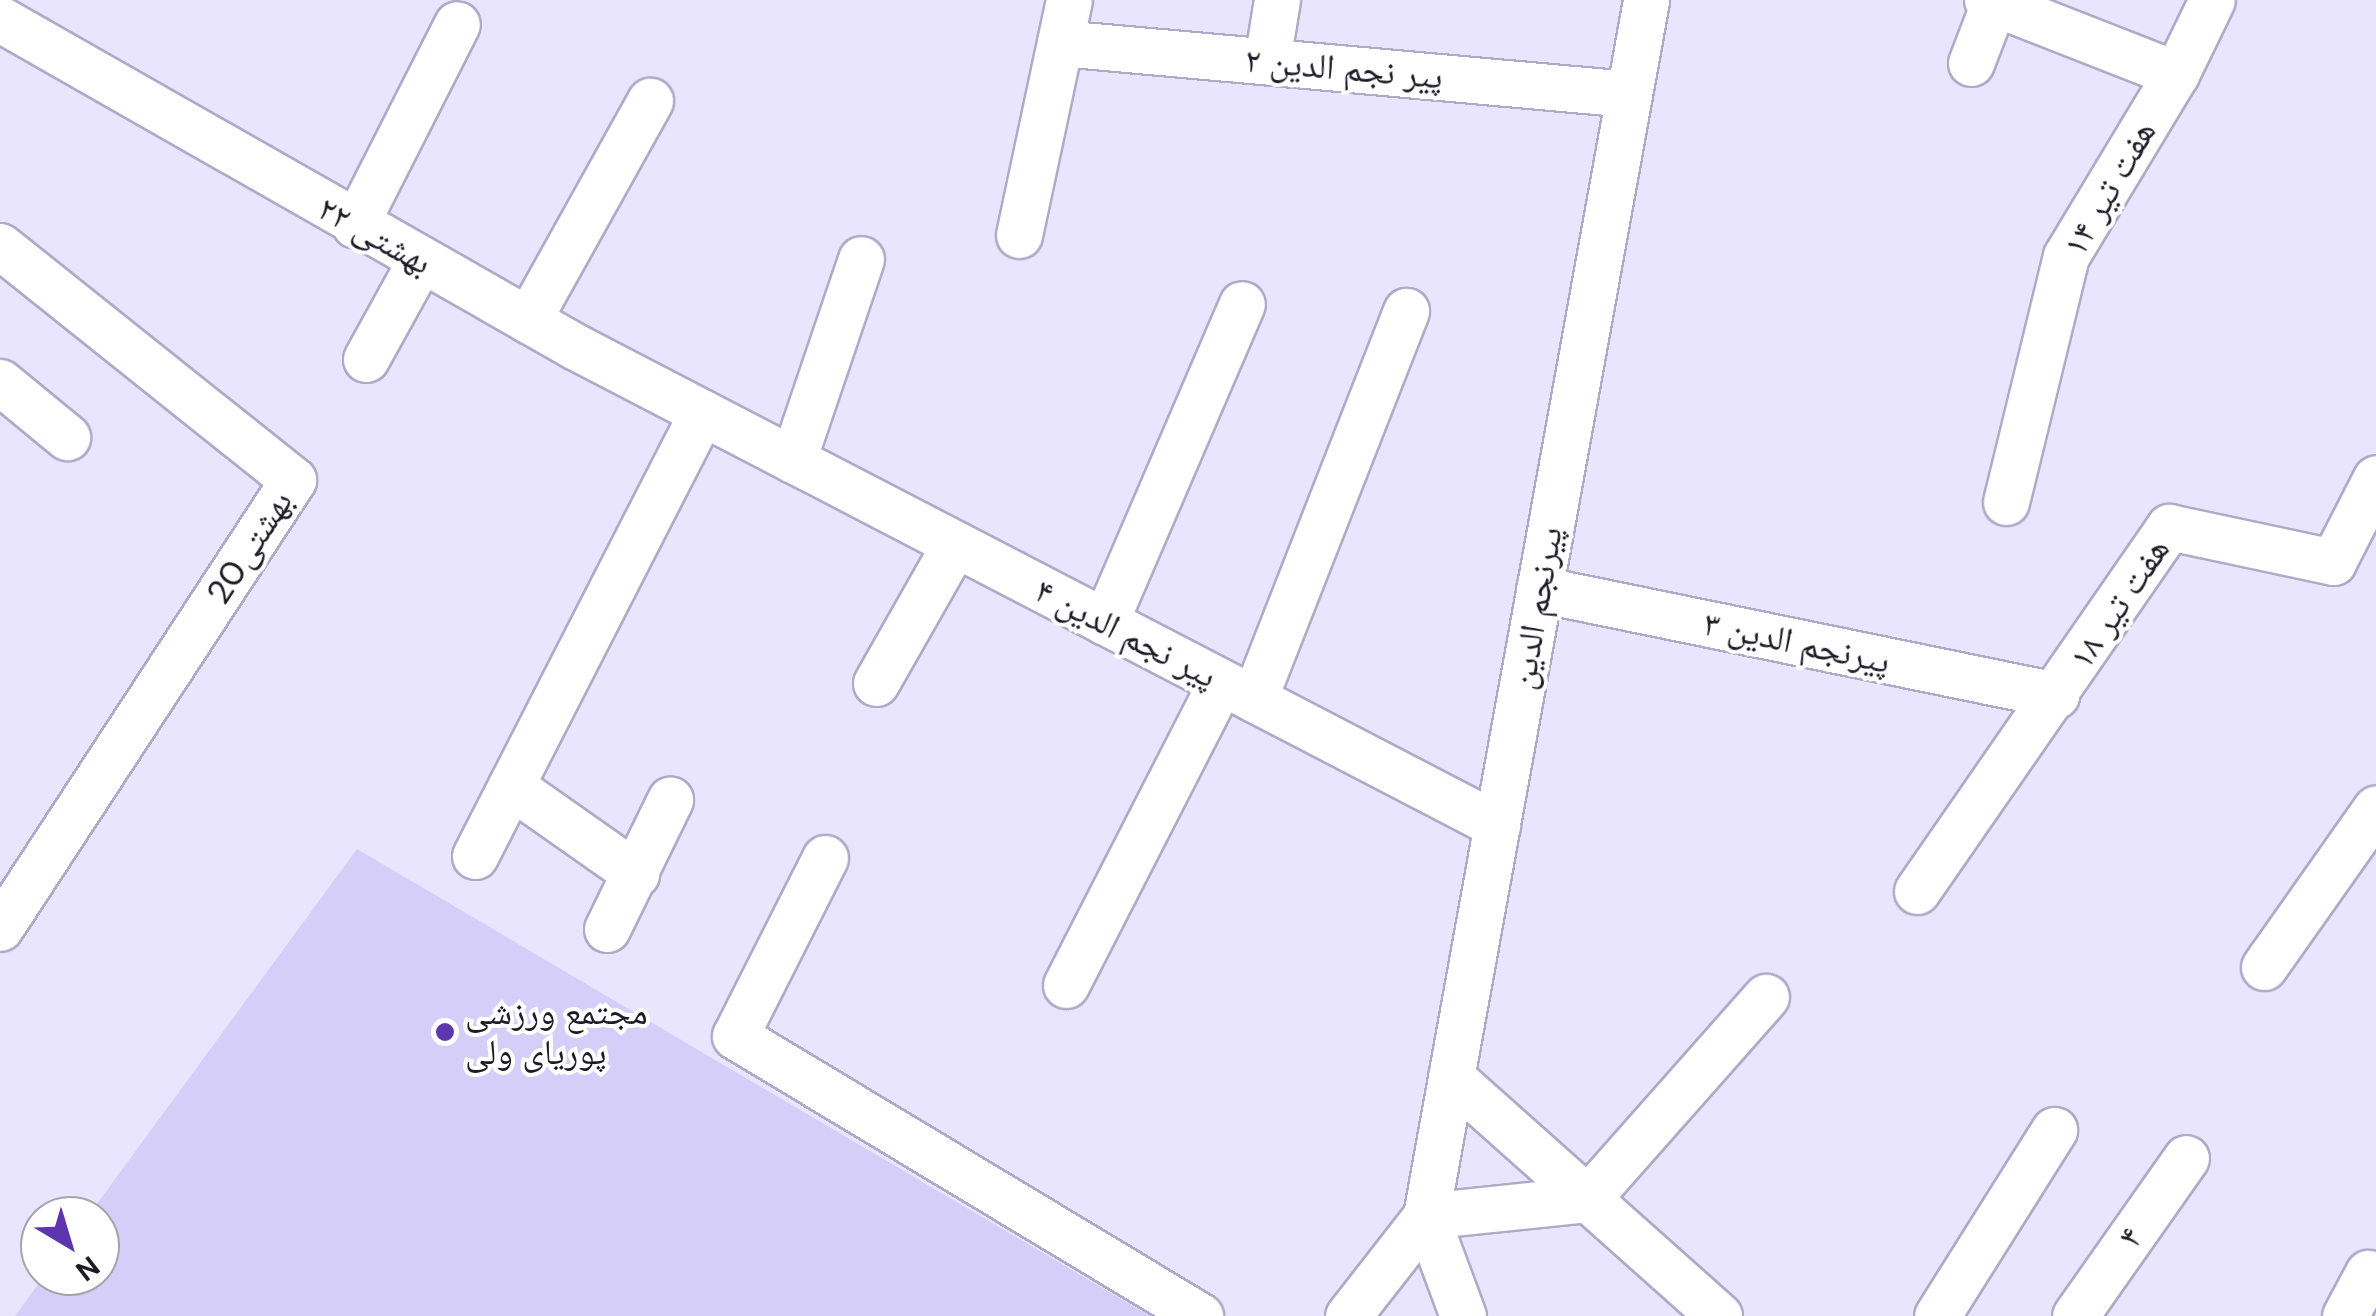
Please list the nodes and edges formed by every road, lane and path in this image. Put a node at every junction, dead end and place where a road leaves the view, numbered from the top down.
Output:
1 (6, 0) edge
2 (1276, 0) edge
3 (1646, 0) edge
4 (2212, 0) edge
5 (1990, 2) edge
6 (0, 10) edge
7 (0, 18) edge
8 (1064, 21) edge
9 (458, 24) dead end
10 (1266, 61) junction
11 (1971, 62) dead end
12 (2176, 74) junction
13 (1629, 94) junction
14 (650, 101) dead end
15 (356, 225) junction
16 (1019, 235) dead end
17 (0, 246) edge
18 (861, 259) dead end
19 (420, 261) junction
20 (1242, 304) dead end
21 (1406, 311) dead end
22 (528, 320) junction
23 (366, 359) dead end
24 (0, 382) edge
25 (702, 413) junction
26 (67, 437) dead end
27 (774, 450) junction
28 (2376, 478) edge
29 (2006, 502) dead end
30 (955, 544) junction
31 (1539, 589) junction
32 (1105, 622) junction
33 (876, 683) dead end
34 (1237, 690) junction
35 (2056, 695) junction
36 (511, 786) junction
37 (670, 800) dead end
38 (2376, 808) edge
39 (1497, 825) junction
40 (475, 856) dead end
41 (824, 858) dead end
42 (636, 874) junction
43 (1916, 891) dead end
44 (0, 928) edge
45 (607, 929) dead end
46 (2264, 967) dead end
47 (1066, 985) dead end
48 (1766, 997) dead end
49 (1452, 1077) junction
50 (2054, 1130) dead end
51 (2186, 1158) dead end
52 (1588, 1199) junction
53 (1426, 1216) junction
54 (2368, 1273) dead end
55 (1200, 1316) edge
56 (1348, 1316) edge
57 (1463, 1316) edge
58 (1718, 1316) edge
59 (1937, 1316) edge
60 (2075, 1316) edge
61 (2344, 1316) edge

1 - 6 street
2 - 10 street
3 - 13 street, پیرنجم الدین
4 - 12 street, هفت تیر ۱۴
5 - 11 street
5 - 12 street
7 - 15 street, بهشتی ۲۲
8 - 10 street, پیر نجم الدین ۲
8 - 16 street
9 - 15 street
10 - 13 street, پیر نجم الدین ۲
12 - 29 street, هفت تیر ۱۴
13 - 31 street, پیرنجم الدین
14 - 22 street
15 - 19 street, بهشتی ۲۲
17 - 44 street, بهشتی20
18 - 27 street
19 - 22 street, بهشتی ۲۲
19 - 23 street
20 - 32 street
21 - 34 street
22 - 25 street, بهشتی ۲۲
24 - 26 street
25 - 27 street, بهشتی ۲۲
25 - 36 street
27 - 30 street, پیر نجم الدین ۴
28 - 35 street, هفت تیر ۱۸
30 - 32 street, پیر نجم الدین ۴
30 - 33 street
31 - 35 street, پیرنجم الدین ۳
31 - 39 street, پیرنجم الدین
32 - 34 street, پیر نجم الدین ۴
34 - 39 street, پیر نجم الدین ۴
34 - 47 street
35 - 43 street, هفت تیر ۱۸
36 - 40 street
36 - 42 street
37 - 42 street
38 - 46 street
39 - 49 street, پیرنجم الدین
41 - 55 street
42 - 45 street
48 - 52 street
49 - 52 street
49 - 53 street, پیرنجم الدین
50 - 59 street
51 - 60 street, ۴
52 - 53 street
52 - 58 street
53 - 56 street
53 - 57 street
54 - 61 street

